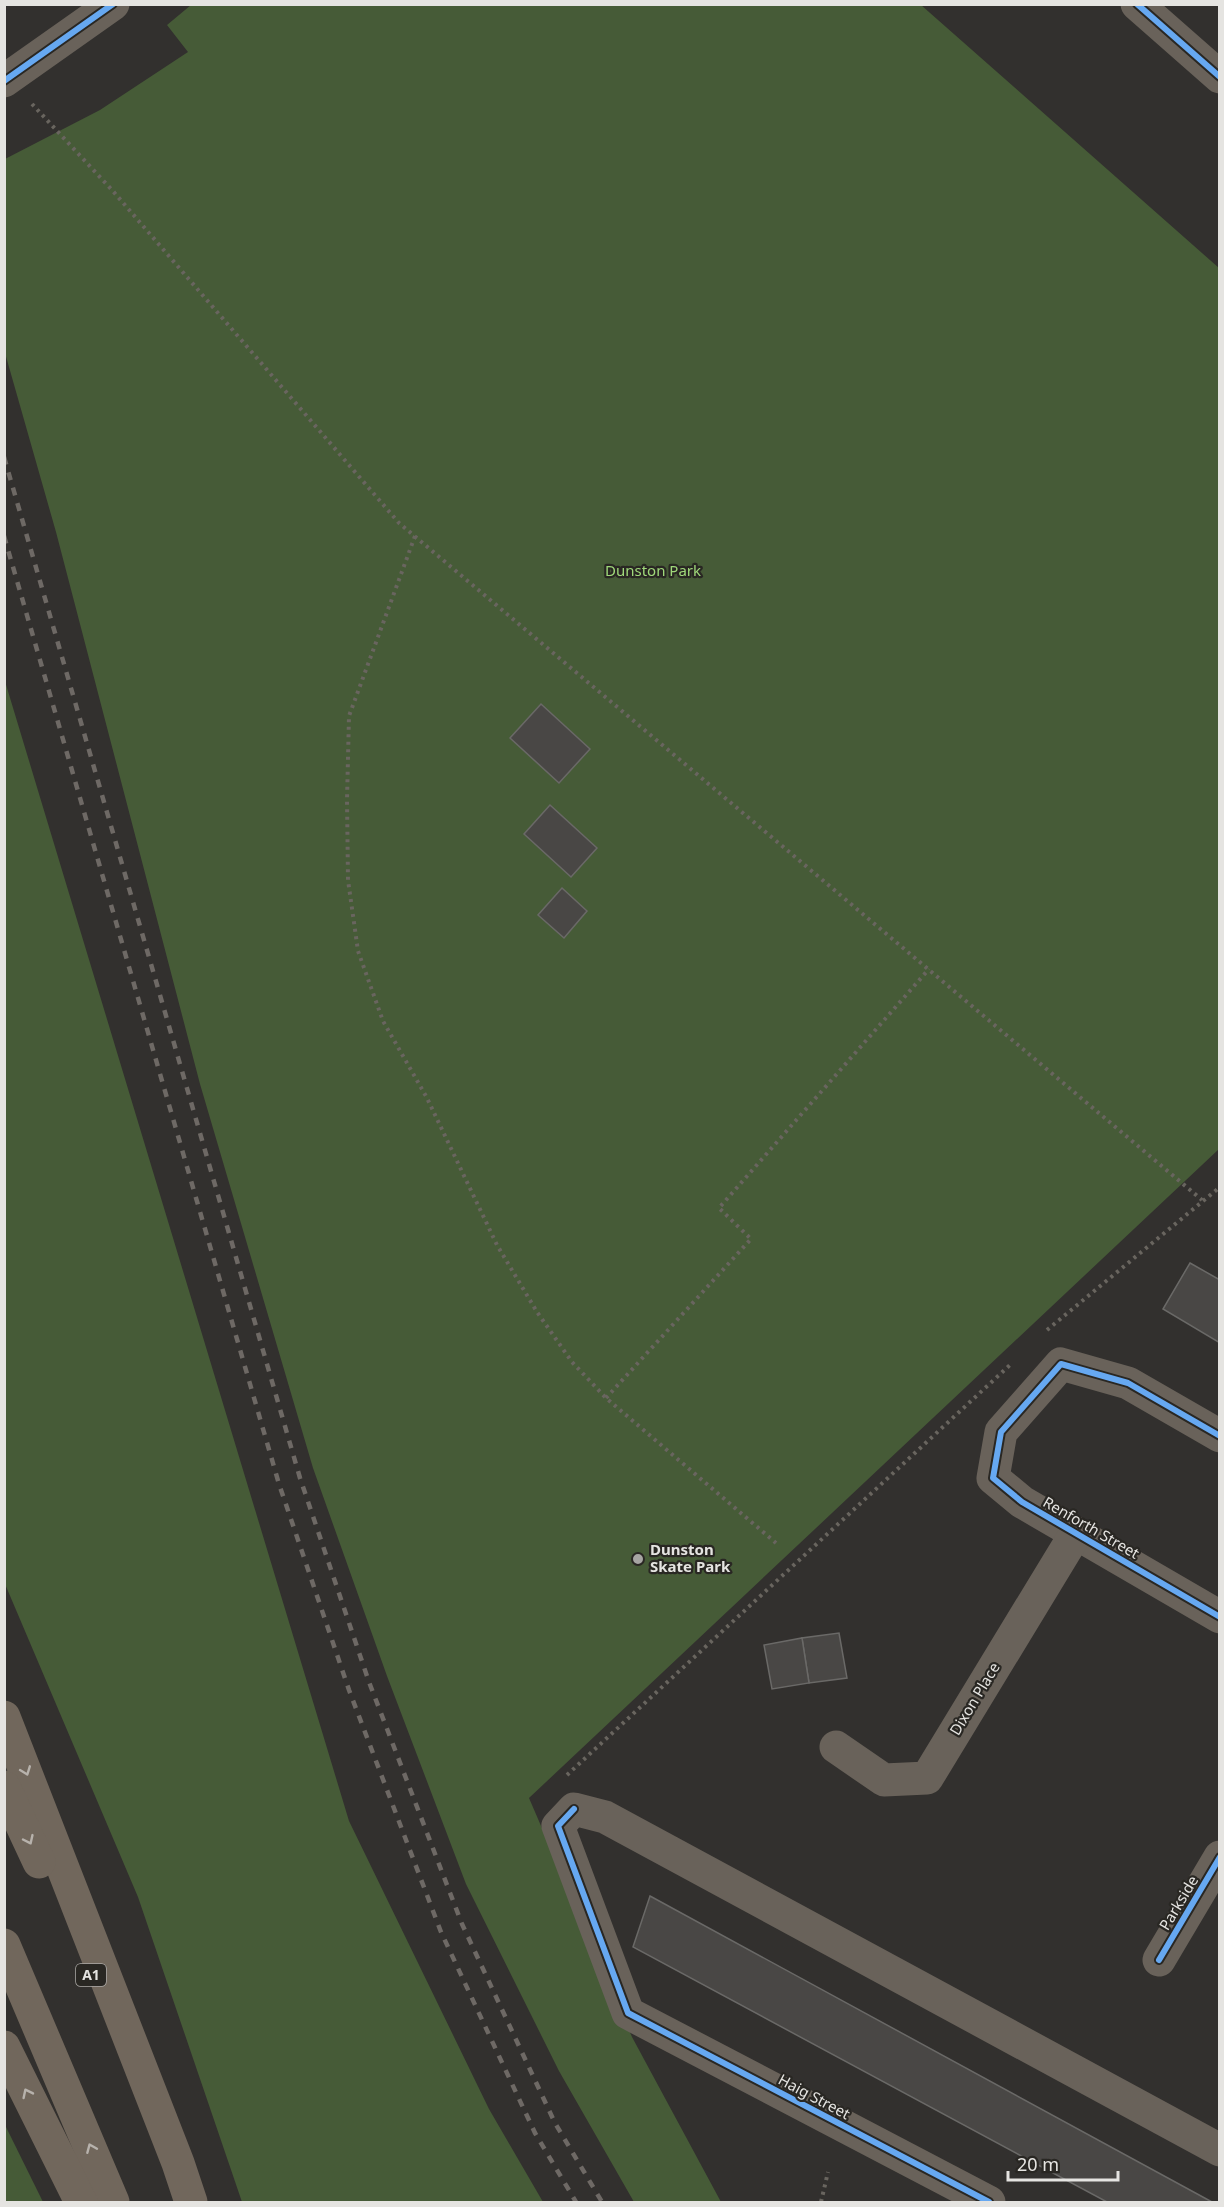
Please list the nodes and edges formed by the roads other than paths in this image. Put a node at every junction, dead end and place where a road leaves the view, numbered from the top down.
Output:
1 (113, 4) edge
2 (1137, 4) edge
3 (1220, 77) edge
4 (6, 80) edge
5 (1220, 1436) edge
6 (1076, 1533) junction
7 (1220, 1617) edge
8 (4, 1717) edge
9 (836, 1747) dead end
10 (4, 1786) edge
11 (1220, 1857) edge
12 (4, 1945) edge
13 (1159, 1960) dead end
14 (4, 2046) edge
15 (1220, 2150) edge
16 (178, 2163) junction
17 (81, 2202) edge
18 (113, 2202) edge
19 (191, 2202) edge
20 (989, 2202) edge

1 - 4 street
2 - 3 street
5 - 6 street, Renforth Street
6 - 7 street, Renforth Street
6 - 9 street, Dixon Place
8 -> 16 highway
10 -> 16 highway, A1
11 - 13 street, Parkside
18 -> 12 highway
17 -> 14 highway
15 - 20 street, Haig Street
16 - 19 highway, A1

